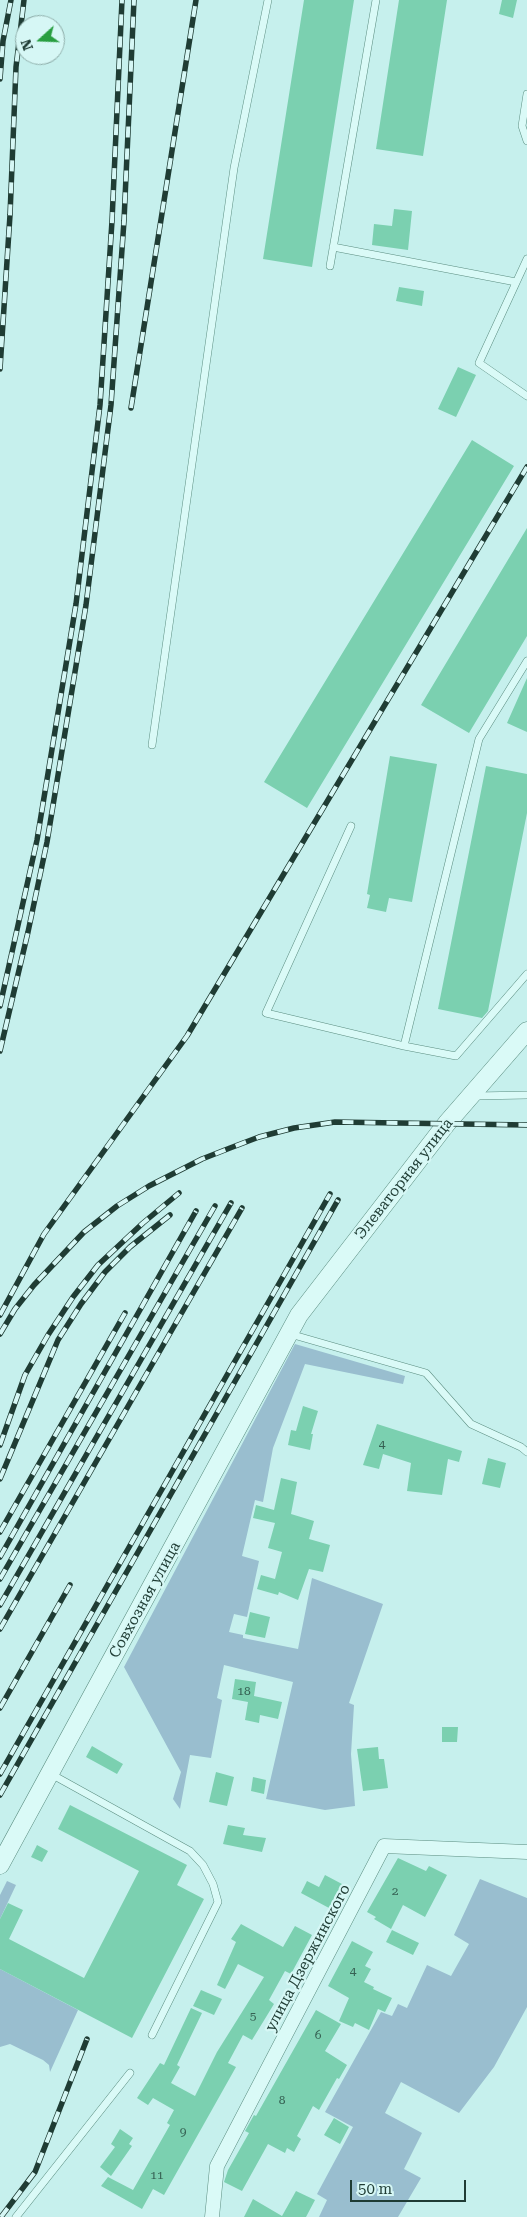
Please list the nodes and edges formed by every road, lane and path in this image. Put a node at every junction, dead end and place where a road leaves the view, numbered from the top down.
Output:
1 (268, 0) edge
2 (376, 0) edge
3 (527, 94) edge
4 (527, 142) edge
5 (333, 247) junction
6 (527, 259) edge
7 (330, 266) dead end
8 (516, 282) junction
9 (527, 396) edge
10 (527, 661) edge
11 (152, 745) dead end
12 (351, 826) dead end
13 (527, 974) edge
14 (527, 1031) edge
15 (404, 1046) junction
16 (527, 1095) edge
17 (470, 1096) junction
18 (290, 1334) junction
19 (527, 1452) edge
20 (50, 1774) junction
21 (527, 1852) edge
22 (0, 1865) edge
23 (152, 2035) dead end
24 (130, 2073) dead end
25 (16, 2217) edge
26 (212, 2217) edge

1 - 11 lane
2 - 5 lane
3 - 4 lane
5 - 7 lane
5 - 8 lane
6 - 8 lane
8 - 9 lane
10 - 15 lane
12 - 15 lane
13 - 15 lane
14 - 17 street, Элеваторная улица
16 - 17 lane
17 - 18 street, Элеваторная улица
18 - 19 lane
18 - 20 street, Совхозная улица
20 - 22 street, Совхозная улица
20 - 23 lane
21 - 26 street, улица Дзержинского
24 - 25 lane

